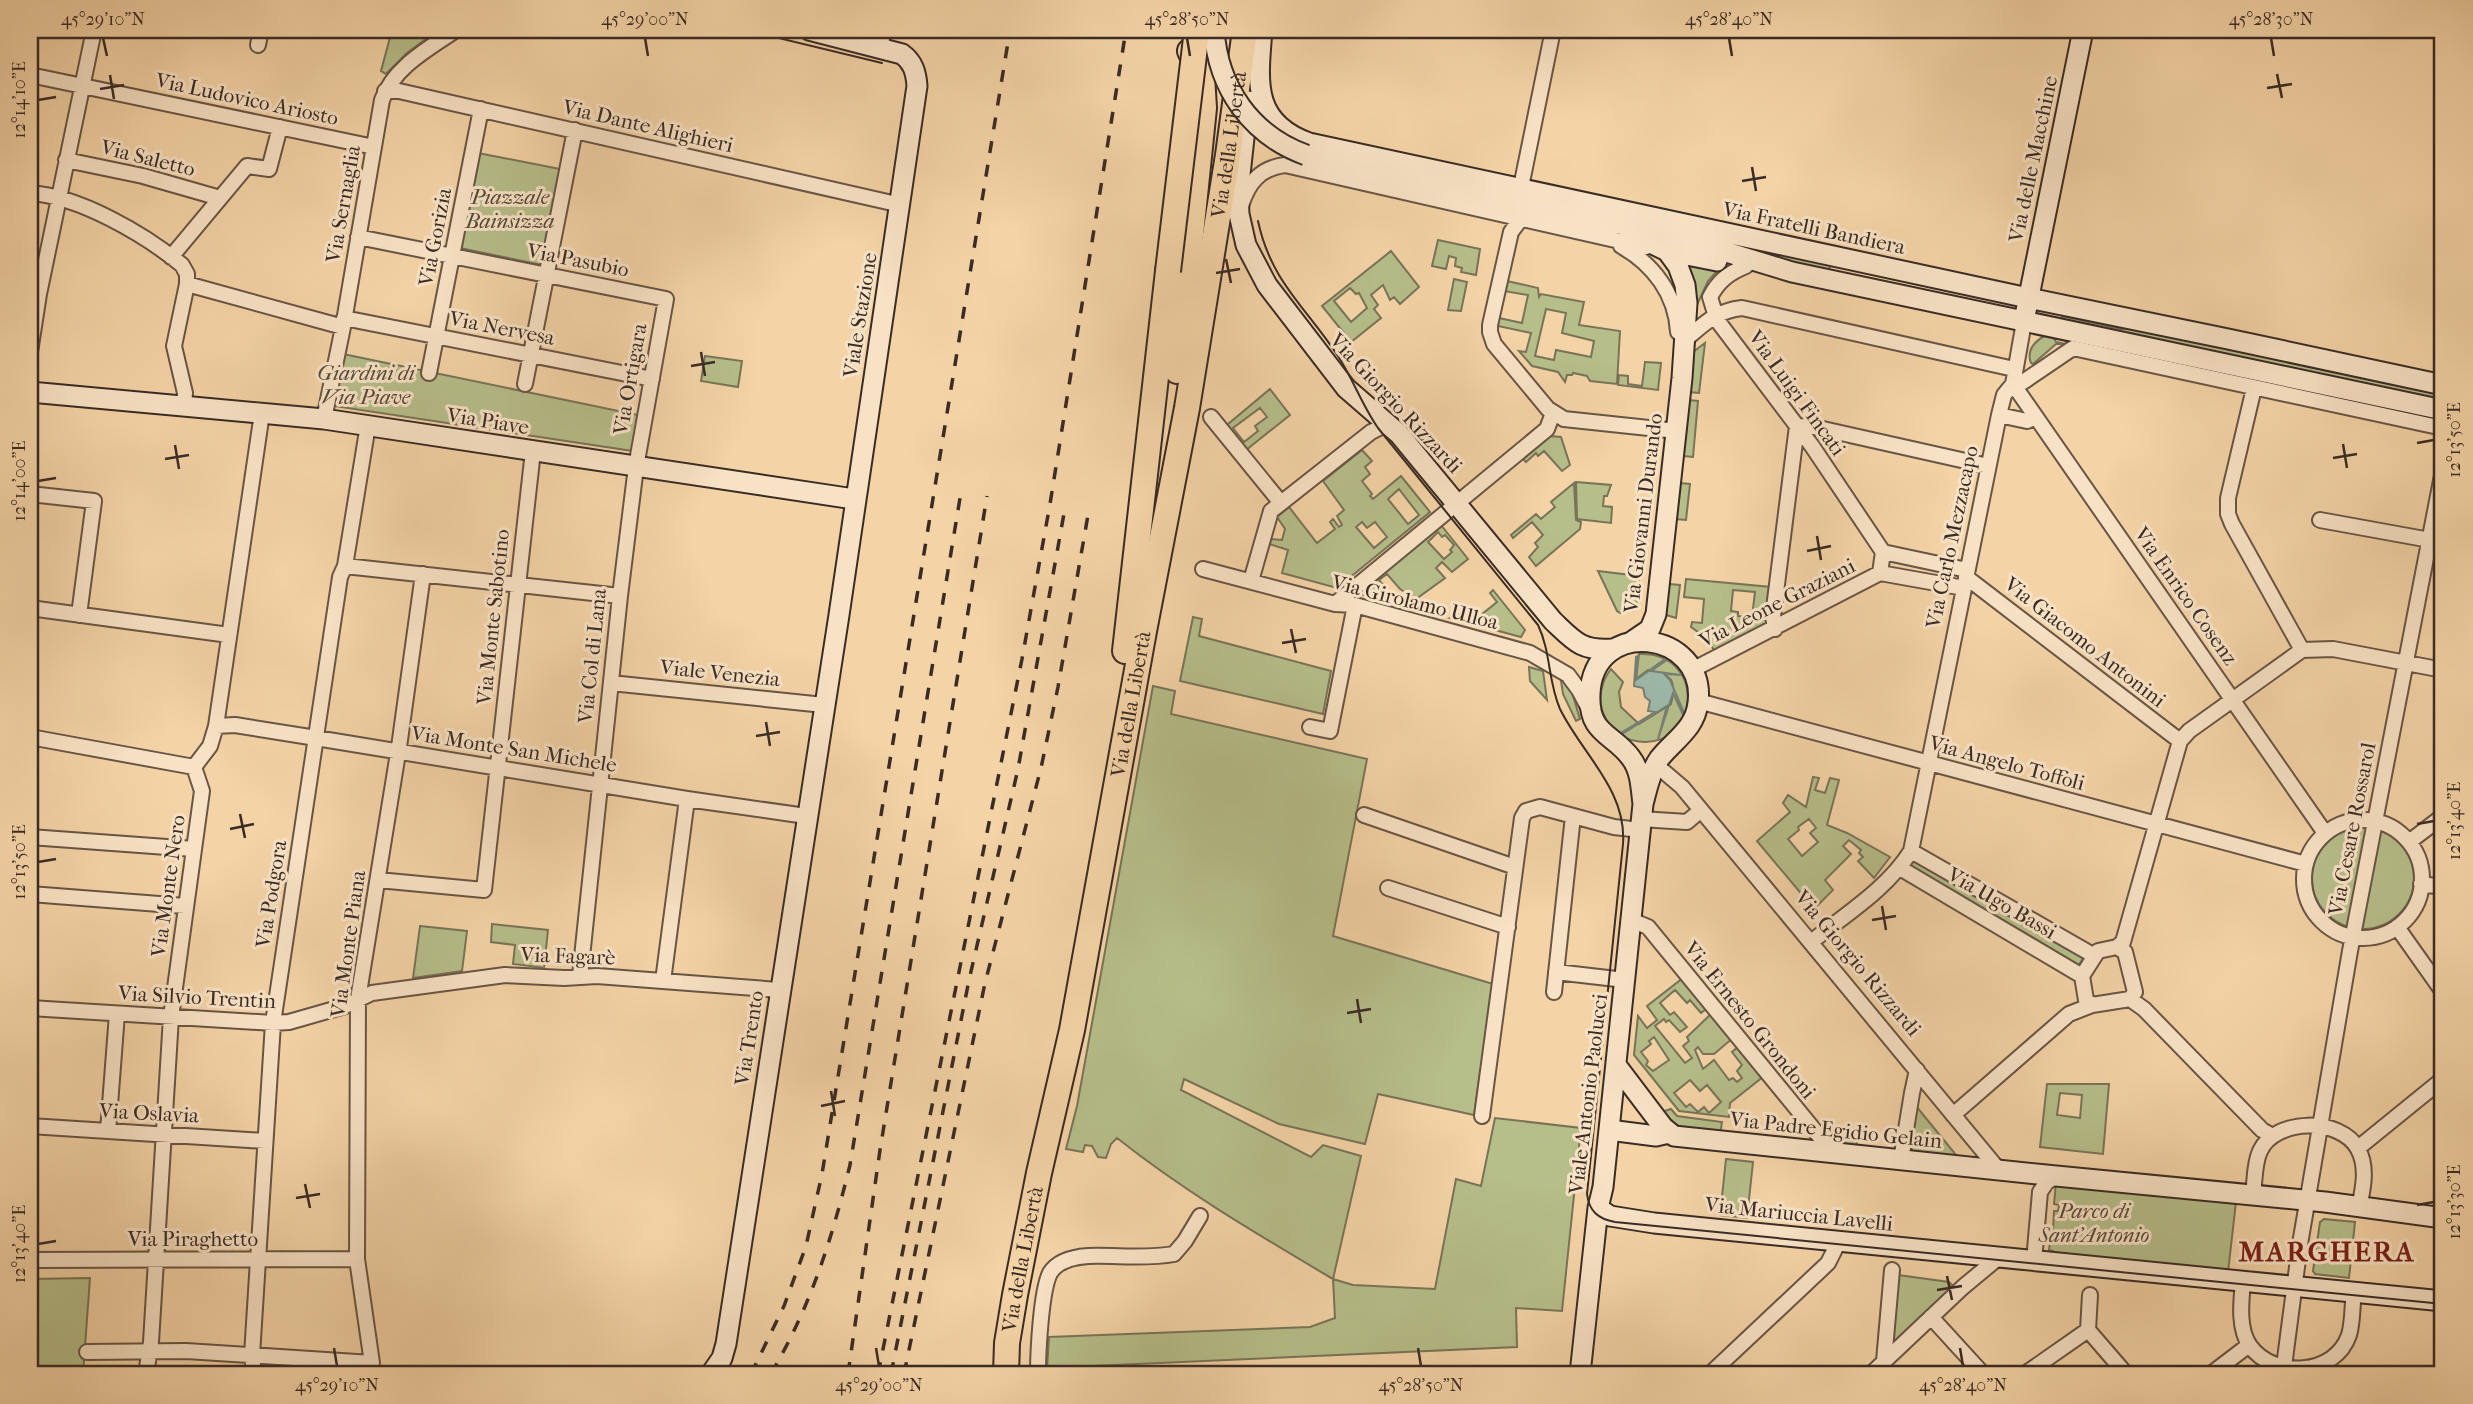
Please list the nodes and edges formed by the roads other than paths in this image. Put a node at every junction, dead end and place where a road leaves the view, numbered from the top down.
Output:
1 (94, 30) edge
2 (261, 30) edge
3 (456, 30) edge
4 (812, 30) edge
5 (1187, 30) edge
6 (1197, 30) edge
7 (1214, 30) edge
8 (1245, 30) edge
9 (1255, 30) edge
10 (1262, 30) edge
11 (1553, 30) edge
12 (2083, 30) edge
13 (882, 38) edge
14 (258, 45) dead end
15 (30, 75) edge
16 (82, 87) junction
17 (385, 91) junction
18 (481, 109) junction
19 (280, 128) junction
20 (575, 130) junction
21 (1294, 136) junction
22 (374, 147) junction
23 (66, 160) junction
24 (1285, 165) junction
25 (1521, 187) junction
26 (30, 193) edge
27 (59, 196) junction
28 (220, 198) junction
29 (901, 205) junction
30 (1239, 214) junction
31 (1520, 220) junction
32 (1610, 231) junction
33 (358, 237) junction
34 (1667, 251) junction
35 (452, 256) junction
36 (171, 257) junction
37 (1746, 266) junction
38 (1792, 272) junction
39 (546, 275) junction
40 (187, 284) junction
41 (2028, 298) junction
42 (666, 299) joint
43 (1715, 315) junction
44 (2024, 322) junction
45 (344, 323) junction
46 (437, 336) junction
47 (1686, 339) junction
48 (30, 352) edge
49 (530, 355) junction
50 (2014, 369) junction
51 (429, 373) dead end
52 (1682, 378) junction
53 (652, 379) junction
54 (525, 384) dead end
55 (2012, 384) junction
56 (2443, 385) edge
57 (2254, 388) junction
58 (30, 392) edge
59 (184, 406) junction
60 (2443, 410) edge
61 (262, 413) junction
62 (1553, 413) junction
63 (1998, 415) junction
64 (1211, 417) dead end
65 (2034, 418) junction
66 (324, 419) junction
67 (368, 425) junction
68 (1391, 426) junction
69 (1797, 426) junction
70 (2443, 428) edge
71 (1677, 431) junction
72 (533, 451) junction
73 (1989, 466) junction
74 (636, 467) junction
75 (2443, 470) edge
76 (30, 494) edge
77 (854, 499) junction
78 (1457, 502) junction
79 (1281, 503) junction
80 (2320, 520) dead end
81 (2430, 540) junction
82 (1883, 552) junction
83 (345, 566) junction
84 (1203, 569) dead end
85 (1880, 573) junction
86 (423, 574) junction
87 (1960, 578) junction
88 (1251, 581) junction
89 (517, 584) junction
90 (620, 596) junction
91 (1335, 604) junction
92 (1354, 606) junction
93 (30, 607) edge
94 (79, 615) junction
95 (1775, 629) junction
96 (229, 635) junction
97 (1630, 642) junction
98 (1612, 649) junction
99 (2302, 650) junction
100 (2407, 662) junction
101 (1692, 670) junction
102 (2443, 670) edge
103 (611, 683) junction
104 (1121, 688) junction
105 (2233, 699) junction
106 (1698, 701) junction
107 (824, 705) junction
108 (1592, 714) junction
109 (216, 726) junction
110 (1310, 727) dead end
111 (30, 737) edge
112 (321, 738) junction
113 (2180, 741) junction
114 (1674, 743) junction
115 (1619, 746) junction
116 (398, 751) junction
117 (1928, 763) junction
118 (1656, 765) junction
119 (194, 767) junction
120 (498, 768) junction
121 (600, 780) junction
122 (1679, 784) junction
123 (687, 799) junction
124 (1701, 810) junction
125 (1364, 815) dead end
126 (806, 816) junction
127 (1573, 816) junction
128 (2443, 816) edge
129 (1642, 818) junction
130 (2374, 820) junction
131 (2157, 826) junction
132 (2325, 833) junction
133 (30, 837) edge
134 (2409, 842) junction
135 (194, 849) junction
136 (1911, 851) junction
137 (2306, 864) junction
138 (1516, 867) junction
139 (1900, 868) junction
140 (378, 880) junction
141 (2421, 884) junction
142 (2443, 887) edge
143 (1388, 888) dead end
144 (30, 894) edge
145 (185, 906) junction
146 (1631, 920) junction
147 (1508, 927) junction
148 (2397, 927) junction
149 (2353, 937) junction
150 (1811, 942) junction
151 (2117, 947) junction
152 (2093, 956) junction
153 (1556, 972) junction
154 (580, 976) junction
155 (2082, 976) junction
156 (1625, 980) junction
157 (663, 981) junction
158 (779, 990) junction
159 (1554, 992) dead end
160 (2443, 992) edge
161 (359, 999) junction
162 (2130, 999) junction
163 (2092, 1005) junction
164 (30, 1008) edge
165 (117, 1014) junction
166 (171, 1017) junction
167 (273, 1023) junction
168 (1616, 1065) junction
169 (1917, 1070) junction
170 (2443, 1079) edge
171 (1953, 1115) junction
172 (1482, 1116) dead end
173 (30, 1126) edge
174 (2320, 1126) junction
175 (1609, 1130) junction
176 (108, 1131) junction
177 (1669, 1133) junction
178 (163, 1135) junction
179 (2272, 1135) junction
180 (265, 1141) junction
181 (2358, 1148) junction
182 (1833, 1153) junction
183 (1901, 1160) junction
184 (1998, 1169) junction
185 (2022, 1173) junction
186 (2056, 1176) junction
187 (2039, 1192) junction
188 (2253, 1194) junction
189 (2307, 1200) junction
190 (1598, 1208) junction
191 (2359, 1208) junction
192 (1200, 1216) dead end
193 (2443, 1218) edge
194 (1839, 1241) junction
195 (1998, 1258) junction
196 (357, 1259) junction
197 (30, 1260) edge
198 (156, 1260) junction
199 (257, 1260) junction
200 (2034, 1261) junction
201 (1892, 1270) dead end
202 (2243, 1282) junction
203 (2294, 1287) junction
204 (2354, 1292) junction
205 (2091, 1295) dead end
206 (2443, 1301) edge
207 (1931, 1318) junction
208 (2088, 1330) junction
209 (2249, 1345) junction
210 (149, 1351) junction
211 (87, 1352) dead end
212 (252, 1355) junction
213 (1884, 1361) junction
214 (2283, 1371) edge
215 (146, 1374) edge
216 (254, 1374) edge
217 (711, 1374) edge
218 (991, 1374) edge
219 (1006, 1374) edge
220 (1038, 1374) edge
221 (1580, 1374) edge
222 (1710, 1374) edge
223 (1871, 1374) edge
224 (1983, 1374) edge
225 (2025, 1374) edge
226 (2126, 1374) edge
227 (2211, 1374) edge

1 - 16 street
2 - 14 street
3 - 17 street
4 - 13 street
5 - 104 highway
6 - 104 highway, Via della Libertà, bridge
7 - 32 street, Via Fratelli Bandiera, bridge
8 - 219 highway, Via della Libertà
9 - 30 street, Via Giorgio Rizzardi
10 - 21 street, Via Fratelli Bandiera
11 - 25 street
12 - 41 street, Via delle Macchine
13 - 29 street, Viale Stazione
15 - 16 street, Via Ludovico Ariosto
16 - 19 street, Via Ludovico Ariosto
16 - 23 street
17 - 18 street, Via Dante Alighieri
17 - 22 street, Via Sernaglia
18 - 20 street, Via Dante Alighieri
18 - 35 street, Via Gorizia
19 - 22 street, Via Ludovico Ariosto
19 - 28 street
20 - 29 street, Via Dante Alighieri
20 - 39 street
21 - 24 street
21 - 25 street, Via Fratelli Bandiera
22 - 33 street, Via Sernaglia
23 - 27 street
23 - 28 street, Via Saletto
24 - 30 street
24 - 31 street, Via Fratelli Bandiera
25 - 41 street, Via Fratelli Bandiera
26 - 27 street
27 - 36 street
27 - 48 street
28 - 36 street
29 - 77 street, Viale Stazione
30 - 68 street, Via Giorgio Rizzardi
31 - 32 street, Via Fratelli Bandiera
31 - 62 street
32 - 34 street, Via Fratelli Bandiera
32 - 38 street, Via Fratelli Bandiera
32 - 52 street, Via Giovanni Durando
33 - 35 street, Via Pasubio
33 - 45 street, Via Sernaglia
34 - 37 street, Via Fratelli Bandiera
34 - 47 street, Via Giovanni Durando
35 - 39 street, Via Pasubio
35 - 46 street, Via Gorizia
36 - 40 street
37 - 38 street, Via Fratelli Bandiera
37 - 43 street
38 - 44 street, Via Fratelli Bandiera
39 - 42 street, Via Pasubio
39 - 49 street
40 - 45 street, Via Nervesa
40 - 59 street
41 - 44 street, Via delle Macchine
41 - 56 street, Via Fratelli Bandiera
42 - 53 street, Via Ortigara
43 - 47 street
43 - 50 street
43 - 69 street, Via Luigi Fincati
44 - 50 street, Via Carlo Mezzacapo
44 - 60 street, Via Fratelli Bandiera
45 - 46 street, Via Nervesa
45 - 66 street, Via Sernaglia
46 - 49 street, Via Nervesa
46 - 51 street, Via Gorizia
47 - 52 street, Via Giovanni Durando
49 - 53 street, Via Nervesa
49 - 54 street
50 - 55 street, Via Carlo Mezzacapo
52 - 71 street, Via Giovanni Durando
53 - 74 street, Via Ortigara
55 - 57 street
55 - 63 street, Via Carlo Mezzacapo
55 - 65 street, Via Enrico Cosenz
57 - 70 street
57 - 99 street
58 - 59 street, Via Piave
59 - 61 street, Via Piave
61 - 66 street, Via Piave
61 - 96 street
62 - 71 street
62 - 78 street
63 - 65 street
63 - 73 street, Via Carlo Mezzacapo
64 - 79 street
65 - 105 street, Via Enrico Cosenz
66 - 67 street, Via Piave
67 - 72 street, Via Piave
67 - 83 street, Via Podgora
68 - 78 street, Via Giorgio Rizzardi
68 - 79 street
69 - 73 street
69 - 82 street, Via Luigi Fincati
69 - 95 street
71 - 97 street, Via Giovanni Durando
72 - 74 street, Via Piave
72 - 89 street, Via Monte Sabotino
73 - 87 street, Via Carlo Mezzacapo
74 - 77 street, Via Piave
74 - 90 street, Via Col di Lana
75 - 81 street, Via Cesare Rossarol
76 - 94 street
77 - 107 street, Viale Stazione
78 - 91 street
78 - 98 street, Via Giorgio Rizzardi
79 - 88 street
80 - 81 street
81 - 100 street, Via Cesare Rossarol
82 - 85 street
82 - 87 street
83 - 86 street
83 - 112 street, Via Podgora
84 - 88 street, Via Girolamo Ulloa
85 - 87 street
85 - 95 street, Via Leone Graziani
86 - 89 street
86 - 116 street, Via Monte Piana
87 - 113 street, Via Giacomo Antonini
87 - 117 street, Via Carlo Mezzacapo
88 - 91 street, Via Girolamo Ulloa
89 - 90 street
89 - 120 street, Via Monte Sabotino
90 - 103 street, Via Col di Lana
91 - 92 street, Via Girolamo Ulloa
92 - 108 street, Via Girolamo Ulloa
92 - 110 street
93 - 94 street
94 - 96 street
95 - 101 street, Via Leone Graziani
96 - 109 street
97 - 98 street
97 - 101 street
98 - 108 street
99 - 100 street
99 - 105 street
100 - 102 street
100 - 130 street, Via Cesare Rossarol
101 - 106 street
103 - 107 street, Viale Venezia
103 - 121 street, Via Col di Lana
104 - 218 highway, Via della Libertà
105 - 113 street
105 - 132 street, Via Enrico Cosenz
106 - 114 street
106 - 117 street, Via Angelo Toffoli
107 - 126 street, Via Trento
108 - 115 street
109 - 112 street, Via Monte San Michele
109 - 119 street
111 - 119 street
112 - 116 street, Via Monte San Michele
112 - 167 street, Via Podgora
113 - 131 street
114 - 115 street
114 - 118 street
114 - 122 street
115 - 118 street
115 - 129 street
116 - 120 street, Via Monte San Michele
116 - 140 street, Via Monte Piana
117 - 131 street, Via Angelo Toffoli
117 - 136 street, Via Carlo Mezzacapo
118 - 122 street, Via Giorgio Rizzardi
118 - 129 street
119 - 135 street, Via Monte Nero
120 - 121 street, Via Monte San Michele
120 - 140 street, Via Monte Sabotino
121 - 123 street, Via Monte San Michele
121 - 154 street, Via Col di Lana
122 - 124 street, Via Giorgio Rizzardi
122 - 129 street
123 - 126 street, Via Monte San Michele
123 - 157 street
124 - 129 street
124 - 150 street, Via Giorgio Rizzardi
125 - 138 street
126 - 158 street, Via Trento
127 - 129 street
127 - 138 street
127 - 153 street
128 - 134 street
129 - 146 street, Viale Antonio Paolucci
130 - 132 street
130 - 134 street
130 - 149 street, Via Cesare Rossarol
131 - 137 street, Via Angelo Toffoli
131 - 151 street
132 - 137 street
133 - 135 street
134 - 141 street
135 - 145 street, Via Monte Nero
136 - 139 street
136 - 152 street, Via Ugo Bassi
137 - 149 street
138 - 147 street
139 - 150 street
139 - 155 street, Via Ugo Bassi
140 - 161 street, Via Monte Piana
141 - 142 street
141 - 148 street
143 - 147 street
144 - 145 street
145 - 166 street, Via Monte Nero
146 - 156 street, Viale Antonio Paolucci
146 - 182 street, Via Ernesto Grondoni
147 - 172 street
148 - 149 street
148 - 160 street
149 - 174 street, Via Cesare Rossarol
150 - 169 street, Via Giorgio Rizzardi
151 - 152 street
151 - 162 street
152 - 155 street
153 - 156 street
153 - 159 street
154 - 157 street, Via Fagarè
154 - 161 street, Via Fagarè
155 - 163 street
156 - 168 street, Viale Antonio Paolucci
157 - 158 street, Via Fagarè
158 - 217 street, Via Trento
161 - 167 street, Via Silvio Trentin
161 - 196 street, Via Monte Piana
162 - 163 street
162 - 179 street
163 - 171 street
164 - 165 street, Via Silvio Trentin
165 - 166 street, Via Silvio Trentin
165 - 176 street
166 - 167 street, Via Silvio Trentin
166 - 178 street, Via Monte Nero
167 - 180 street, Via Podgora
168 - 175 street, Viale Antonio Paolucci
168 - 177 street
169 - 171 street, Via Giorgio Rizzardi
169 - 183 street
170 - 181 street
171 - 184 street, Via Giorgio Rizzardi
173 - 176 street, Via Oslavia
174 - 179 street
174 - 181 street
174 - 189 street, Via Cesare Rossarol
175 - 177 street, Via Padre Egidio Gelain
175 - 190 street, Viale Antonio Paolucci
176 - 178 street, Via Oslavia
177 - 182 street, Via Padre Egidio Gelain
178 - 180 street, Via Oslavia
178 - 198 street, Via Monte Nero
179 - 188 street
180 - 199 street, Via Podgora
181 - 191 street
182 - 183 street, Via Padre Egidio Gelain
183 - 184 street, Via Padre Egidio Gelain
184 - 185 street, Via Padre Egidio Gelain
185 - 186 street, Via Padre Egidio Gelain
185 - 187 street
186 - 187 street
186 - 188 street, Via Padre Egidio Gelain
187 - 200 street
188 - 189 street, Via Padre Egidio Gelain
189 - 191 street, Via Padre Egidio Gelain
189 - 203 street, Via Cesare Rossarol
190 - 194 street, Via Mariuccia Lavelli
190 - 221 street, Viale Antonio Paolucci
191 - 193 street, Via Padre Egidio Gelain
192 - 220 street
194 - 195 street, Via Mariuccia Lavelli
194 - 222 street
195 - 200 street, Via Mariuccia Lavelli
195 - 207 street
196 - 199 street, Via Piraghetto
196 - 212 street, Via Monte Piana
197 - 198 street, Via Piraghetto
198 - 199 street, Via Piraghetto
198 - 210 street, Via Monte Nero
199 - 212 street, Via Podgora
200 - 202 street, Via Mariuccia Lavelli
201 - 213 street
202 - 203 street, Via Mariuccia Lavelli
202 - 209 street
203 - 204 street, Via Mariuccia Lavelli
203 - 214 street, Via Cesare Rossarol
204 - 206 street, Via Mariuccia Lavelli
204 - 214 street
205 - 208 street
207 - 213 street
207 - 224 street
208 - 225 street
208 - 226 street
209 - 214 street
209 - 227 street
210 - 211 street
210 - 212 street
210 - 215 street, Via Monte Nero
212 - 216 street, Via Podgora
213 - 223 street

